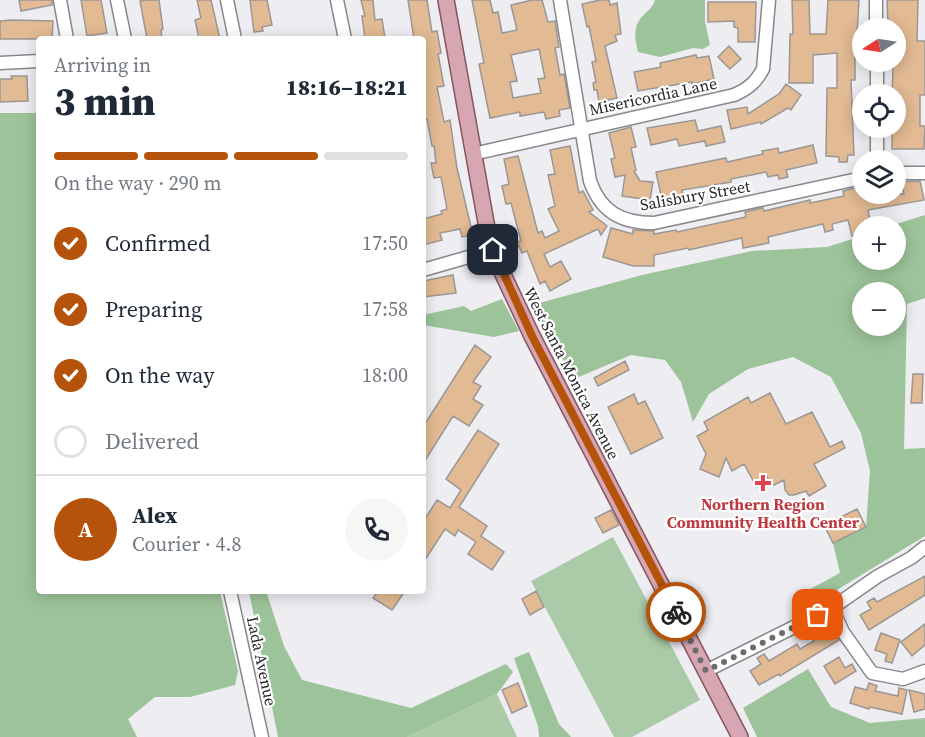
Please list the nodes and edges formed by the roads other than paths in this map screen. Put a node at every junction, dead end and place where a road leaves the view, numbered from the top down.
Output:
1 (60, 0) edge
2 (117, 0) edge
3 (227, 0) edge
4 (337, 0) edge
5 (446, 0) edge
6 (560, 0) edge
7 (769, 0) edge
8 (876, 0) edge
9 (876, 18) edge
10 (66, 36) edge
11 (124, 36) edge
12 (234, 36) edge
13 (344, 36) edge
14 (36, 61) edge
15 (0, 63) edge
16 (581, 128) junction
17 (473, 154) junction
18 (906, 173) edge
19 (925, 173) edge
20 (852, 180) edge
21 (493, 250) junction
22 (426, 269) edge
23 (925, 547) edge
24 (231, 594) edge
25 (832, 608) junction
26 (706, 671) junction
27 (925, 671) edge
28 (262, 737) edge
29 (740, 737) edge

1 - 10 street
2 - 11 street
3 - 12 street
4 - 13 street
5 - 17 main road, West Santa Monica Avenue
6 - 16 street, Salisbury Street
7 - 16 street, Misericordia Lane
8 - 9 street
14 - 15 street
16 - 17 street, Misericordia Lane
16 - 20 street, Salisbury Street
17 - 21 main road, West Santa Monica Avenue
18 - 19 street
21 - 22 street
21 - 26 main road, West Santa Monica Avenue
23 - 25 street
24 - 28 street, Lada Avenue
25 - 26 street
25 - 27 street
26 - 29 main road, West Santa Monica Avenue

